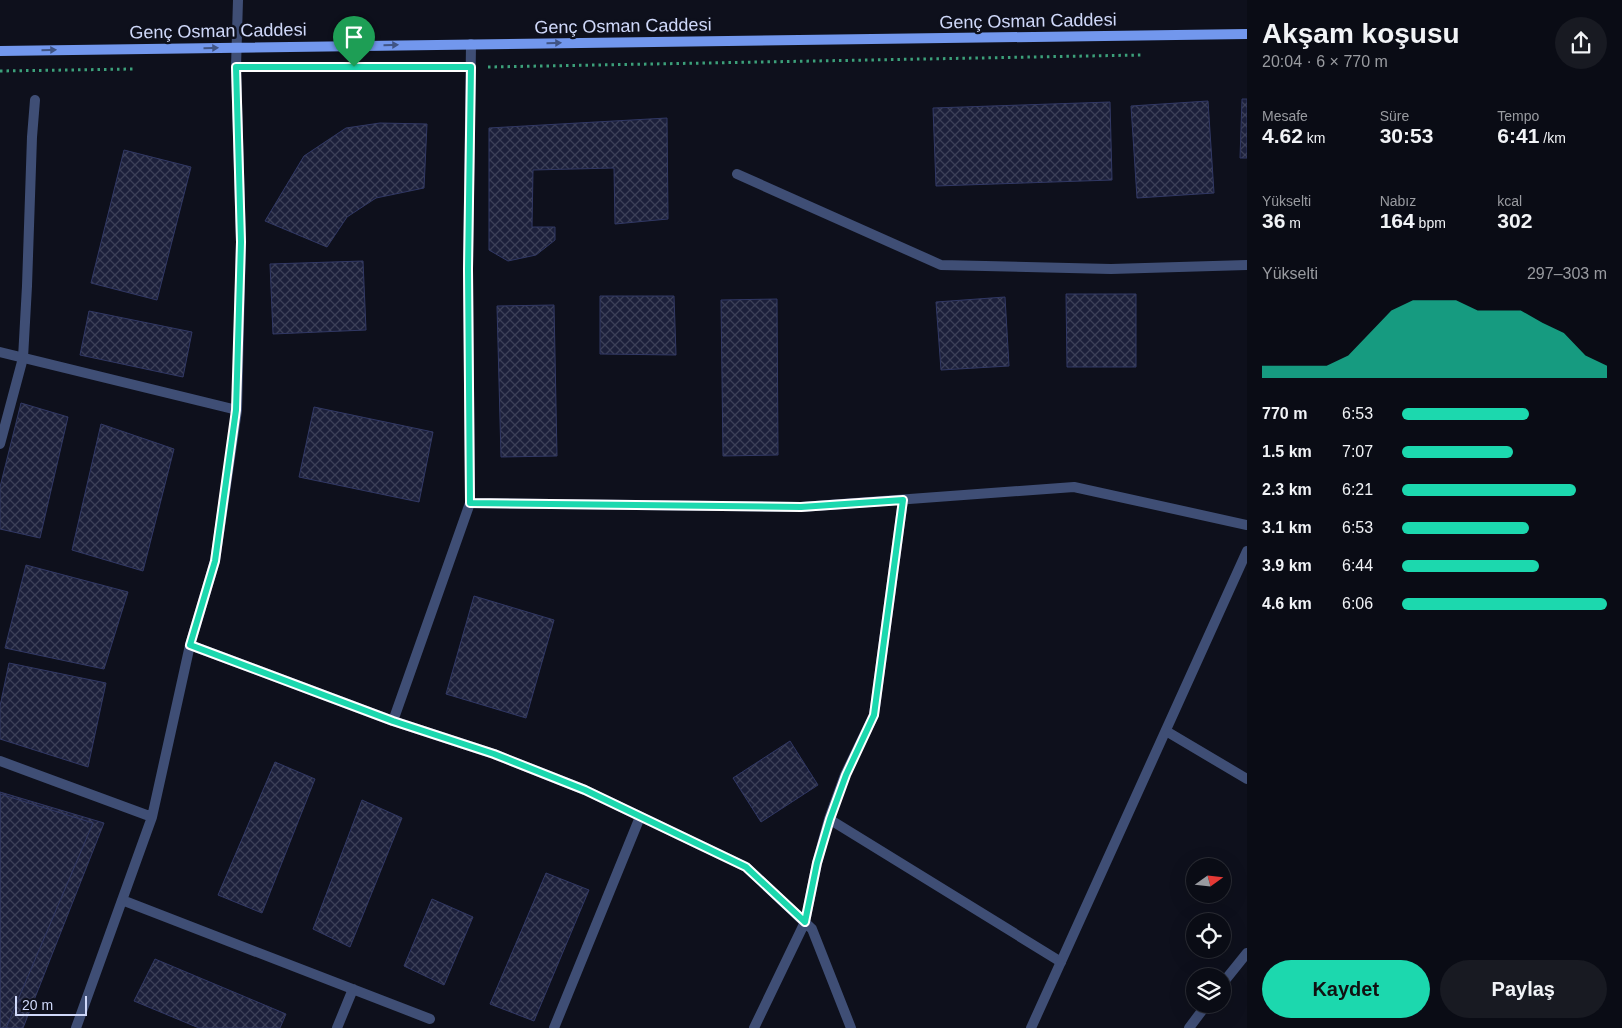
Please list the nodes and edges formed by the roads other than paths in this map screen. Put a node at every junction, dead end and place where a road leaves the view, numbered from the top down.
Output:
1 (238, 0) edge
2 (1247, 34) edge
3 (471, 44) junction
4 (238, 47) junction
5 (0, 51) edge
6 (35, 100) dead end
7 (737, 174) dead end
8 (1247, 265) edge
9 (0, 352) edge
10 (23, 358) junction
11 (236, 410) junction
12 (0, 444) edge
13 (903, 500) junction
14 (470, 503) junction
15 (1247, 525) edge
16 (1247, 551) edge
17 (1243, 570) edge
18 (190, 645) junction
19 (393, 721) junction
20 (1166, 731) junction
21 (0, 762) edge
22 (1247, 779) edge
23 (152, 817) junction
24 (640, 817) junction
25 (830, 819) junction
26 (122, 900) junction
27 (805, 922) junction
28 (1247, 953) edge
29 (1061, 962) junction
30 (1231, 973) edge
31 (353, 989) junction
32 (1201, 1013) edge
33 (430, 1019) dead end
34 (1034, 1027) edge
35 (76, 1028) edge
36 (337, 1028) edge
37 (554, 1028) edge
38 (754, 1028) edge
39 (851, 1028) edge
40 (1189, 1028) edge

1 - 4 street
3 -> 2 main road, Genç Osman Caddesi
4 -> 3 main road, Genç Osman Caddesi
3 - 14 street
5 -> 4 main road, Genç Osman Caddesi
4 - 11 street
6 - 10 street
7 - 8 street
9 - 10 street
10 - 11 street
10 - 12 street
11 - 18 street
13 - 14 street
13 - 15 street
13 - 25 street
14 - 19 street
16 - 17 street
17 - 20 street
18 - 19 street
18 - 23 street
19 - 24 street
20 - 22 street
20 - 29 street
21 - 23 street
23 - 26 street
24 - 27 street
24 - 37 street
25 - 27 street
25 - 29 street
26 - 31 street
26 - 35 street
27 - 38 street
27 - 39 street
28 - 30 street
29 - 34 street
31 - 33 street
31 - 36 street
32 - 40 street

